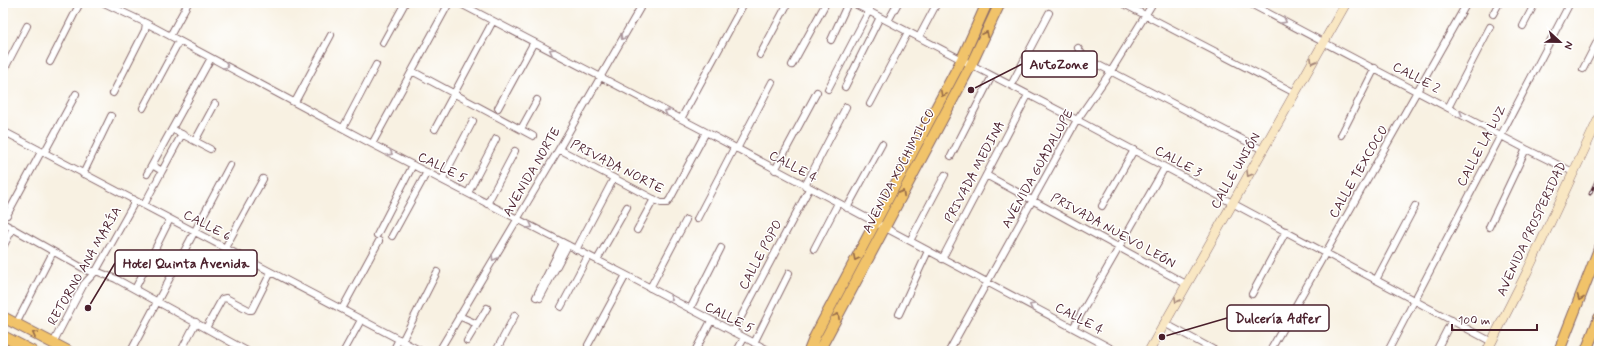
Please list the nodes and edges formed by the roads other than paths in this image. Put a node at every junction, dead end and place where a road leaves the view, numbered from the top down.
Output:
1 (80, 3) edge
2 (104, 3) edge
3 (188, 3) edge
4 (405, 3) edge
5 (449, 3) edge
6 (459, 3) edge
7 (643, 3) edge
8 (744, 3) edge
9 (788, 3) edge
10 (826, 3) edge
11 (848, 3) edge
12 (853, 3) edge
13 (873, 3) edge
14 (898, 3) edge
15 (937, 3) edge
16 (987, 3) edge
17 (1000, 3) edge
18 (1122, 3) edge
19 (1153, 3) edge
20 (1249, 3) edge
21 (1346, 3) edge
22 (1467, 3) edge
23 (1499, 3) edge
24 (1535, 3) edge
25 (1570, 3) edge
26 (869, 11) junction
27 (1049, 13) dead end
28 (1493, 14) dead end
29 (1146, 15) junction
30 (880, 17) junction
31 (492, 21) junction
32 (888, 21) junction
33 (146, 23) junction
34 (27, 26) dead end
35 (1490, 26) dead end
36 (1523, 26) dead end
37 (908, 32) junction
38 (331, 35) dead end
39 (170, 36) junction
40 (919, 37) junction
41 (1599, 38) edge
42 (831, 40) dead end
43 (179, 41) junction
44 (534, 42) junction
45 (1324, 42) junction
46 (383, 43) dead end
47 (1078, 48) dead end
48 (760, 55) dead end
49 (211, 58) junction
50 (962, 59) junction
51 (50, 62) dead end
52 (376, 65) dead end
53 (792, 65) dead end
54 (971, 65) junction
55 (1375, 68) junction
56 (1583, 69) dead end
57 (412, 71) junction
58 (1111, 71) junction
59 (3, 72) edge
60 (992, 76) junction
61 (599, 77) junction
62 (772, 82) dead end
63 (1011, 85) junction
64 (845, 87) dead end
65 (828, 90) dead end
66 (1418, 91) junction
67 (817, 92) dead end
68 (113, 93) dead end
69 (454, 93) junction
70 (76, 94) dead end
71 (1028, 94) junction
72 (1295, 94) junction
73 (537, 100) dead end
74 (295, 102) junction
75 (215, 104) dead end
76 (870, 104) dead end
77 (846, 107) dead end
78 (143, 108) dead end
79 (498, 108) dead end
80 (1448, 108) junction
81 (112, 116) dead end
82 (1599, 118) edge
83 (681, 119) junction
84 (1077, 120) junction
85 (473, 121) dead end
86 (343, 128) junction
87 (172, 129) junction
88 (435, 129) dead end
89 (521, 129) junction
90 (3, 131) edge
91 (706, 132) junction
92 (182, 134) junction
93 (1341, 135) dead end
94 (533, 136) dead end
95 (1500, 136) junction
96 (496, 139) dead end
97 (195, 141) junction
98 (372, 144) junction
99 (882, 144) dead end
100 (210, 149) dead end
101 (559, 149) junction
102 (736, 149) junction
103 (1526, 149) junction
104 (1134, 150) junction
105 (1263, 150) junction
106 (515, 151) dead end
107 (43, 153) junction
108 (951, 156) dead end
109 (152, 165) junction
110 (230, 165) dead end
111 (413, 165) junction
112 (1164, 167) junction
113 (775, 170) junction
114 (162, 171) junction
115 (427, 172) junction
116 (1573, 172) junction
117 (83, 174) junction
118 (147, 174) dead end
119 (986, 175) junction
120 (945, 176) dead end
121 (614, 178) junction
122 (263, 179) dead end
123 (442, 180) junction
124 (807, 188) junction
125 (468, 193) junction
126 (133, 199) junction
127 (654, 199) junction
128 (1033, 200) junction
129 (838, 203) junction
130 (487, 204) junction
131 (1232, 204) junction
132 (144, 205) junction
133 (627, 206) dead end
134 (1102, 206) dead end
135 (1415, 206) dead end
136 (848, 208) junction
137 (7, 215) dead end
138 (170, 219) junction
139 (517, 219) junction
140 (697, 219) dead end
141 (686, 220) dead end
142 (3, 223) edge
143 (879, 225) junction
144 (1489, 227) dead end
145 (13, 228) junction
146 (637, 230) dead end
147 (1286, 231) junction
148 (194, 232) junction
149 (392, 236) dead end
150 (910, 241) junction
151 (565, 244) junction
152 (3, 247) edge
153 (1118, 247) junction
154 (225, 248) junction
155 (720, 248) dead end
156 (814, 249) dead end
157 (1599, 249) edge
158 (576, 250) junction
159 (928, 251) junction
160 (52, 252) junction
161 (1326, 252) junction
162 (588, 256) junction
163 (942, 259) junction
164 (597, 260) junction
165 (96, 271) junction
166 (271, 272) junction
167 (437, 272) dead end
168 (789, 273) dead end
169 (626, 275) junction
170 (1376, 280) junction
171 (987, 282) junction
172 (1186, 284) junction
173 (650, 288) junction
174 (135, 289) junction
175 (1252, 294) dead end
176 (538, 298) dead end
177 (1414, 300) junction
178 (157, 301) junction
179 (561, 307) dead end
180 (487, 308) dead end
181 (342, 309) junction
182 (690, 309) junction
183 (900, 314) dead end
184 (515, 315) dead end
185 (459, 316) junction
186 (3, 317) edge
187 (1599, 318) edge
188 (361, 320) junction
189 (1452, 320) junction
190 (711, 321) junction
191 (196, 322) junction
192 (16, 324) junction
193 (477, 324) junction
194 (1164, 324) junction
195 (206, 328) junction
196 (1073, 328) junction
197 (733, 332) junction
198 (3, 336) edge
199 (744, 338) junction
200 (400, 340) junction
201 (467, 341) dead end
202 (1492, 342) junction
203 (53, 343) junction
204 (754, 343) junction
205 (588, 345) dead end
206 (32, 351) edge
207 (68, 351) edge
208 (132, 351) edge
209 (181, 351) edge
210 (247, 351) edge
211 (344, 351) edge
212 (393, 351) edge
213 (421, 351) edge
214 (439, 351) edge
215 (496, 351) edge
216 (695, 351) edge
217 (737, 351) edge
218 (770, 351) edge
219 (809, 351) edge
220 (819, 351) edge
221 (949, 351) edge
222 (1116, 351) edge
223 (1149, 351) edge
224 (1216, 351) edge
225 (1270, 351) edge
226 (1388, 351) edge
227 (1436, 351) edge
228 (1486, 351) edge
229 (1559, 351) edge
230 (1586, 351) edge

1 - 51 street
2 - 33 street, CALLE 5
3 - 39 street
4 - 46 street
5 - 57 street
6 - 31 street, CALLE 4
7 -> 61 street, AVENIDA NORTE
8 - 83 street
9 - 48 street
10 - 53 street
11 - 42 street
12 - 26 street, CALLE 3
13 - 26 street
14 - 32 street
15 - 40 street
16 - 50 main road, AVENIDA XOCHIMILCO
54 -> 17 main road, AVENIDA XOCHIMILCO
18 - 29 street
19 - 29 street, AVENIDA GUADALUPE
20 -> 45 street, CALLE 2
21 - 45 street, CALLE UNIÓN
22 - 66 street, CALLE TEXCOCO
23 - 28 street
24 - 36 street
25 - 95 street, CALLE LA LUZ
26 - 30 street, CALLE 3
26 - 65 street
27 - 63 street
29 - 58 street, AVENIDA GUADALUPE
29 - 72 street
30 - 32 street, CALLE 3
30 - 64 street
31 - 44 street, CALLE 4
31 - 69 street
32 - 37 street, CALLE 3
33 - 39 street, CALLE 5
33 - 68 street
34 - 59 street
35 - 80 street
37 - 40 street, CALLE 3
37 - 76 street
38 - 74 street
39 - 43 street, CALLE 5
40 - 50 street, CALLE 3
41 - 56 street
43 - 49 street, CALLE 5
43 - 78 street
61 -> 44 street, CALLE 4
44 - 79 street
45 - 55 street, CALLE 2
45 -> 72 street, CALLE UNIÓN
47 - 58 street
49 -> 74 street, CALLE 5
49 - 87 street
50 - 54 street, CALLE 3
50 -> 143 main road, AVENIDA XOCHIMILCO
52 - 86 street
54 - 60 street, CALLE 3
143 -> 54 main road, AVENIDA XOCHIMILCO
55 - 66 street, CALLE 2
55 - 93 street
57 - 69 street
57 - 98 street
58 - 84 street, AVENIDA GUADALUPE
58 - 105 street
60 - 63 street, CALLE 3
60 - 108 street
83 -> 61 street, CALLE 4
61 - 101 street, AVENIDA NORTE
62 - 102 street
63 - 71 street, CALLE 3
66 - 80 street, CALLE 2
66 - 161 street, CALLE TEXCOCO
67 - 113 street
69 - 88 street
69 - 89 street
70 - 107 street
71 - 84 street, CALLE 3
71 - 119 street, PRIVADA MEDINA
72 - 105 street, CALLE UNIÓN
73 - 89 street
74 - 86 street, CALLE 5
75 - 97 street
77 - 124 street, CALLE POPO
80 -> 95 street, CALLE 2
81 - 117 street
82 - 116 street, AVENIDA PROSPERIDAD
83 - 91 street, CALLE 4
84 - 104 street, CALLE 3
84 - 128 street, AVENIDA GUADALUPE
85 - 123 street
86 - 98 street, CALLE 5
87 - 92 street
87 - 109 street
89 - 94 street
90 - 107 street, CALLE 6
91 - 102 street, CALLE 4
91 - 127 street, PRIVADA NORTE
92 - 97 street
92 - 114 street
95 - 103 street, CALLE 2
95 - 177 street, CALLE LA LUZ
96 - 125 street
97 - 100 street
98 -> 111 street, CALLE 5
99 - 136 street
101 - 121 street, PRIVADA NORTE
101 - 139 street, AVENIDA NORTE
102 - 113 street, CALLE 4
102 - 140 street
103 - 116 street, CALLE 2
103 - 144 street
104 - 112 street, CALLE 3
104 - 134 street
105 -> 131 street, CALLE UNIÓN
106 - 130 street
107 - 117 street, CALLE 6
107 - 137 street
109 - 114 street
109 - 118 street
110 - 148 street
111 - 115 street, CALLE 5
111 - 181 street
112 - 131 street, CALLE 3
112 - 153 street
113 - 124 street, CALLE 4
114 - 132 street
115 - 123 street, CALLE 5
115 - 149 street
116 - 202 street, AVENIDA PROSPERIDAD
117 - 126 street, CALLE 6
119 - 128 street, PRIVADA NUEVO LEÓN
119 - 163 street, PRIVADA MEDINA
120 - 150 street
121 - 127 street, PRIVADA NORTE
121 - 158 street
122 - 154 street
123 - 125 street, CALLE 5
124 - 129 street, CALLE 4
124 - 197 street, CALLE POPO
125 - 130 street, CALLE 5
126 - 132 street, CALLE 6
126 - 165 street, RETORNO ANA MARÍA
127 - 146 street
128 - 153 street, PRIVADA NUEVO LEÓN
128 - 171 street, AVENIDA GUADALUPE
129 - 136 street, CALLE 4
129 - 156 street
130 - 139 street, CALLE 5
131 - 147 street, CALLE 3
131 - 172 street, CALLE UNIÓN
132 - 138 street, CALLE 6
133 - 164 street
135 - 170 street
136 - 143 street, CALLE 4
138 - 148 street, CALLE 6
138 - 174 street
139 -> 151 street, CALLE 5
139 -> 185 street, AVENIDA NORTE
141 - 173 street
142 - 145 street
143 - 150 street, CALLE 4
143 -> 219 main road, AVENIDA XOCHIMILCO
220 -> 143 main road, AVENIDA XOCHIMILCO
145 - 152 street
145 - 160 street
147 - 161 street, CALLE 3
147 - 175 street
148 - 154 street, CALLE 6
148 - 178 street
150 - 159 street, CALLE 4
151 - 158 street, CALLE 5
151 - 176 street
153 - 172 street, PRIVADA NUEVO LEÓN
153 - 196 street
154 - 166 street, CALLE 6
155 - 182 street
157 -> 229 main road
158 - 162 street, CALLE 5
159 - 163 street, CALLE 4
159 - 183 street
160 - 165 street
160 - 192 street
161 - 170 street, CALLE 3
161 - 225 street, CALLE TEXCOCO
162 - 164 street, CALLE 5
162 - 179 street
163 - 171 street, CALLE 4
164 - 169 street, CALLE 5
165 - 174 street
165 - 203 street, RETORNO ANA MARÍA
166 - 181 street, CALLE 6
166 - 195 street
167 - 200 street
168 - 204 street
169 - 173 street, CALLE 5
169 - 205 street
170 - 177 street, CALLE 3
196 -> 171 street, CALLE 4
171 - 221 street, AVENIDA GUADALUPE
172 -> 194 street, CALLE UNIÓN
173 -> 182 street, CALLE 5
174 - 178 street
177 - 189 street, CALLE 3
177 - 226 street, CALLE LA LUZ
178 - 191 street
178 - 208 street
180 - 193 street
181 - 188 street, CALLE 6
182 - 190 street, CALLE 5
184 - 215 street
185 - 193 street
185 - 214 street, AVENIDA NORTE
186 - 192 main road
187 - 230 main road
188 - 200 street, CALLE 6
188 - 211 street
189 - 202 street, CALLE 3
189 - 227 street
190 - 197 street, CALLE 5
190 - 216 street
191 - 195 street
191 - 209 street
203 -> 192 main road
193 - 201 street
194 - 223 street, CALLE UNIÓN
194 - 224 street
195 - 210 street
196 - 222 street, CALLE 4
197 - 199 street, CALLE 5
198 - 206 main road
199 - 204 street, CALLE 5
199 - 217 street
200 - 212 street
200 - 213 street, CALLE 6
202 - 228 street, AVENIDA PROSPERIDAD
203 - 207 main road
204 - 218 street, CALLE 5

